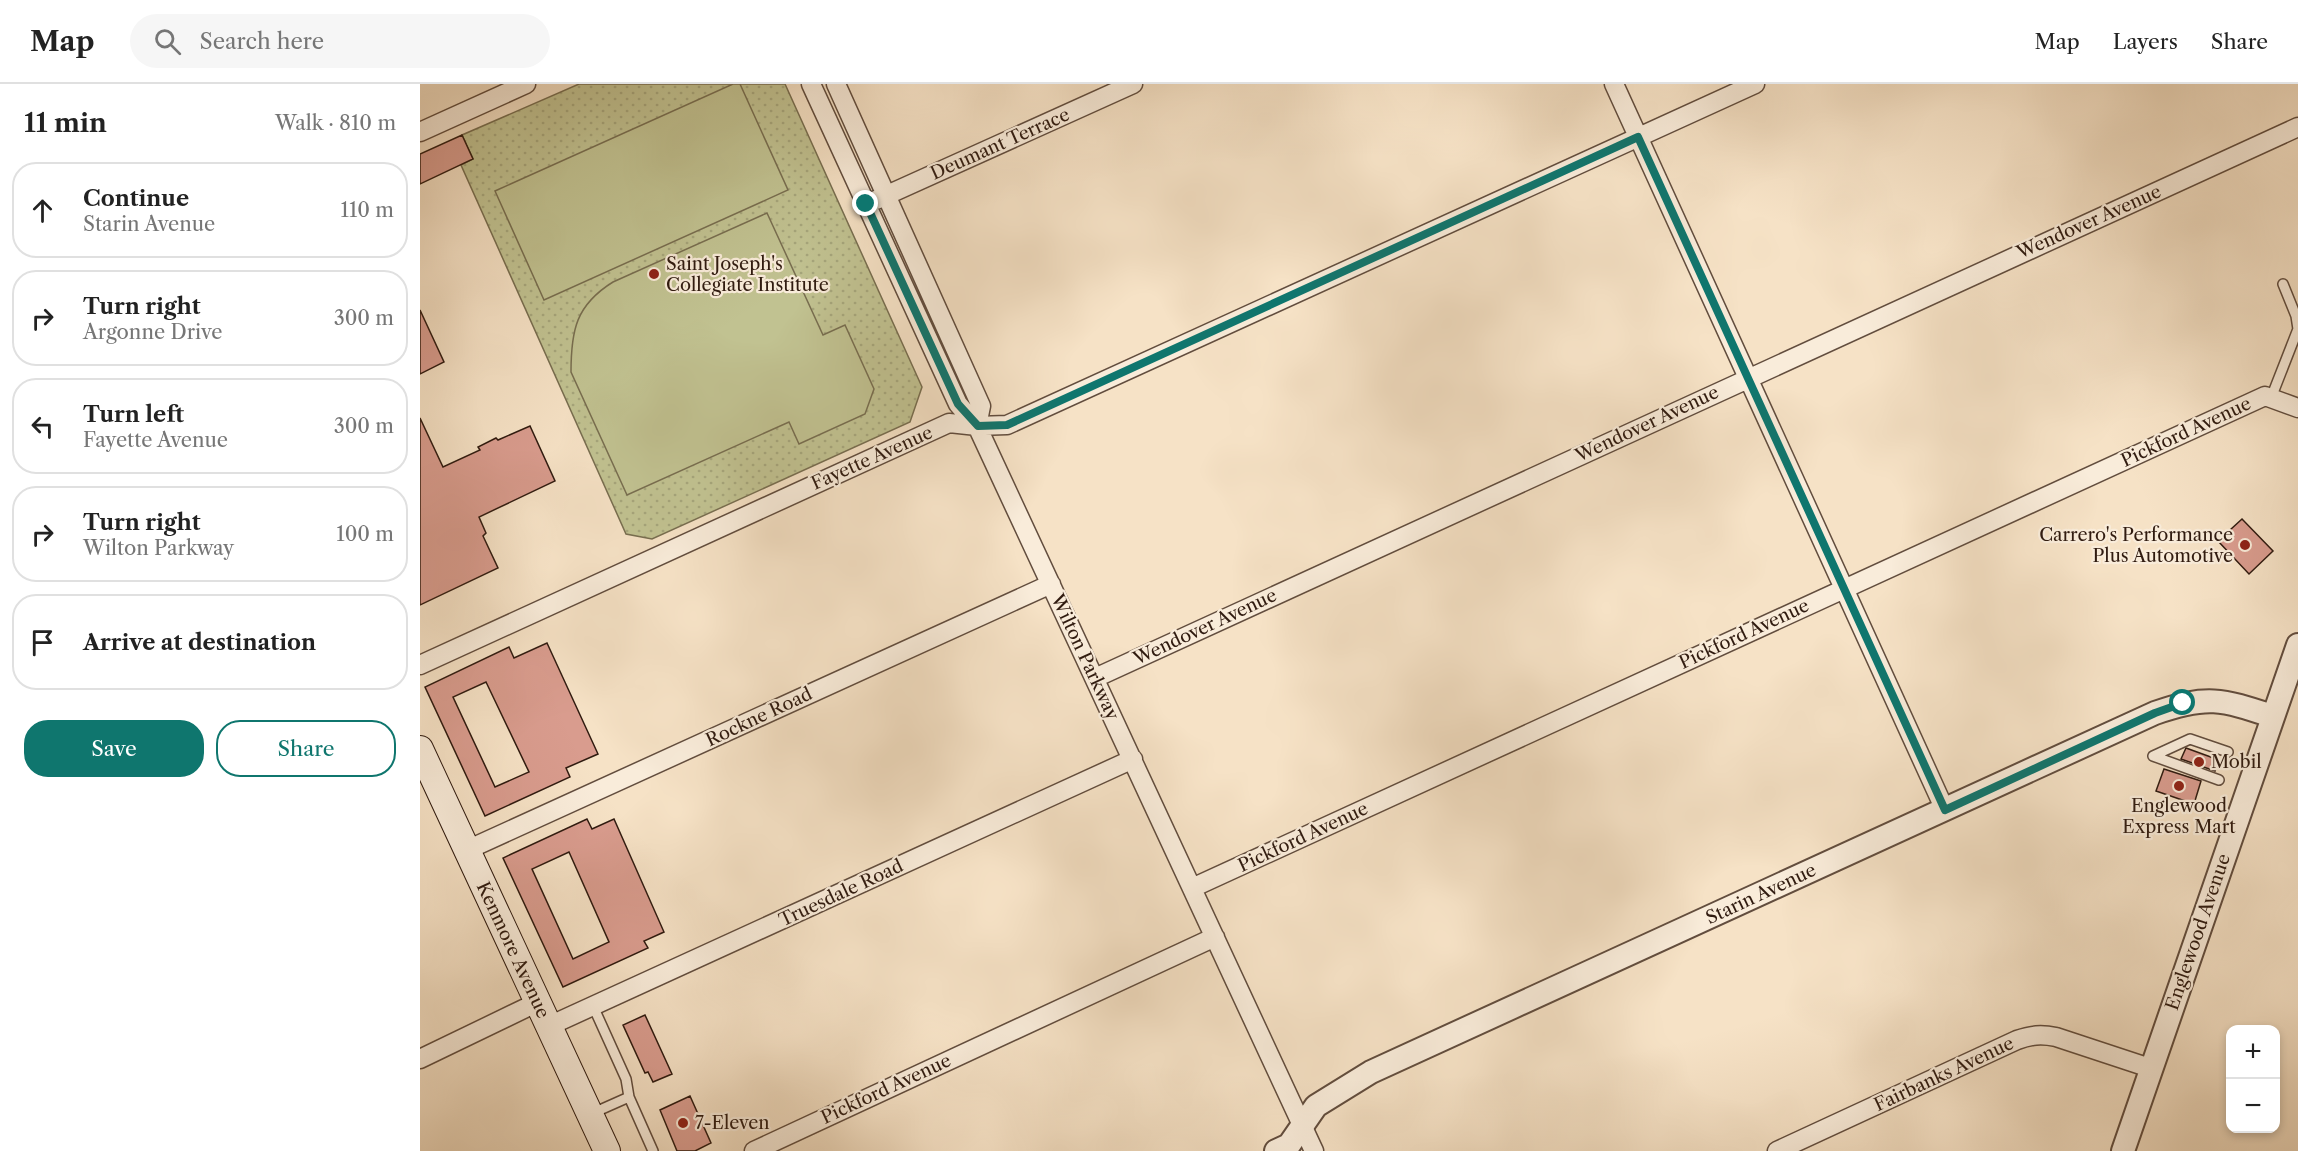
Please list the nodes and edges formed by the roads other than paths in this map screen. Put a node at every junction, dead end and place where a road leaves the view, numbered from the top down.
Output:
1 (526, 84) edge
2 (811, 84) edge
3 (836, 84) edge
4 (1132, 84) edge
5 (1614, 84) edge
6 (1755, 84) edge
7 (2298, 127) edge
8 (420, 132) edge
9 (1638, 137) junction
10 (887, 195) junction
11 (866, 204) junction
12 (2283, 284) dead end
13 (1747, 378) junction
14 (2271, 398) junction
15 (2298, 408) edge
16 (978, 426) junction
17 (1052, 584) junction
18 (1844, 588) junction
19 (2298, 645) edge
20 (420, 665) edge
21 (1095, 678) junction
22 (2272, 716) junction
23 (2228, 752) dead end
24 (422, 757) edge
25 (1133, 759) junction
26 (2219, 780) dead end
27 (1945, 810) junction
28 (467, 850) junction
29 (1192, 888) junction
30 (1215, 937) junction
31 (538, 1002) junction
32 (593, 1006) junction
33 (549, 1026) junction
34 (420, 1059) edge
35 (2150, 1068) junction
36 (629, 1097) junction
37 (590, 1114) junction
38 (1303, 1128) junction
39 (607, 1151) edge
40 (653, 1151) edge
41 (754, 1151) edge
42 (1276, 1151) edge
43 (1314, 1151) edge
44 (1777, 1151) edge
45 (2123, 1151) edge

1 - 8 street
2 - 11 street, Wilton Parkway
3 - 10 street, Wilton Parkway
4 - 10 street, Deumant Terrace
5 - 9 street
6 - 9 street, Fayette Avenue
7 - 13 street, Wendover Avenue
9 - 13 street
9 - 16 street, Fayette Avenue
10 - 11 street, Deumant Terrace
10 - 16 street, Wilton Parkway
11 - 16 street, Wilton Parkway
12 - 14 lane
13 - 18 street
13 - 21 street, Wendover Avenue
14 - 15 street, Pickford Avenue
14 - 18 street, Pickford Avenue
16 - 17 street, Wilton Parkway
16 - 20 street, Fayette Avenue
17 - 21 street, Wilton Parkway
17 - 28 street, Rockne Road
18 - 27 street
18 - 29 street, Pickford Avenue
19 - 22 street, Englewood Avenue
21 - 25 street, Wilton Parkway
22 - 27 street, Starin Avenue
22 - 35 street, Englewood Avenue
23 - 26 lane
24 - 28 main road, Kenmore Avenue
25 - 29 street, Wilton Parkway
25 - 32 street, Truesdale Road
27 - 38 street, Starin Avenue
28 - 31 main road, Kenmore Avenue
29 - 30 street, Wilton Parkway
30 - 38 street
30 - 41 street, Pickford Avenue
31 - 33 main road, Kenmore Avenue
31 - 34 street
32 - 33 street, Truesdale Road
32 - 36 lane
33 - 37 main road, Kenmore Avenue
35 - 44 street, Fairbanks Avenue
35 - 45 street, Englewood Avenue
36 - 37 lane
36 - 40 lane
37 - 39 main road, Kenmore Avenue
38 - 42 street, Starin Avenue
38 - 43 street

